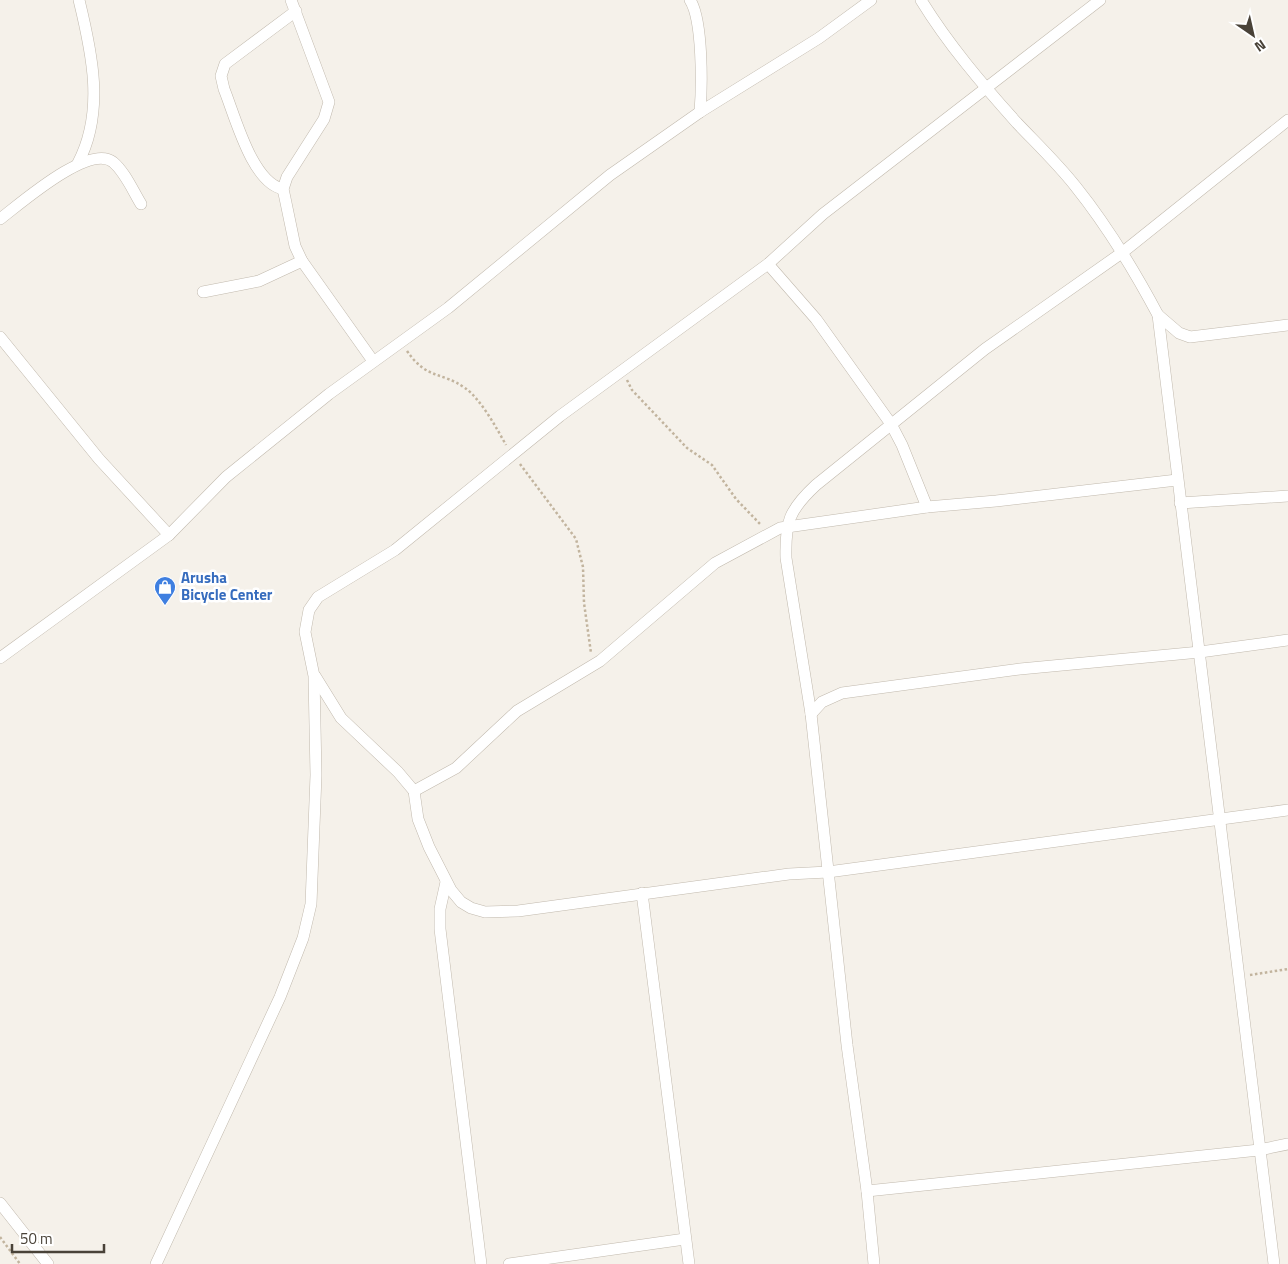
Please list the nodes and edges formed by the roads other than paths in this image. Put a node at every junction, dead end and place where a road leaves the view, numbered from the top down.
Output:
1 (79, 0) edge
2 (291, 0) edge
3 (690, 0) edge
4 (870, 0) edge
5 (921, 0) edge
6 (1100, 0) edge
7 (296, 11) junction
8 (986, 88) junction
9 (700, 112) junction
10 (1288, 120) edge
11 (78, 163) junction
12 (283, 189) junction
13 (142, 204) dead end
14 (0, 220) edge
15 (1123, 252) junction
16 (302, 261) junction
17 (768, 264) junction
18 (203, 292) dead end
19 (1158, 315) junction
20 (1288, 325) edge
21 (0, 337) edge
22 (373, 361) junction
23 (891, 424) junction
24 (1177, 480) junction
25 (1288, 496) edge
26 (1180, 503) junction
27 (927, 507) junction
28 (786, 526) junction
29 (169, 534) junction
30 (1288, 640) edge
31 (1200, 652) junction
32 (0, 658) edge
33 (314, 676) junction
34 (811, 714) junction
35 (414, 791) junction
36 (1288, 810) edge
37 (1219, 818) junction
38 (828, 872) junction
39 (446, 882) junction
40 (642, 893) junction
41 (1288, 1144) edge
42 (1260, 1150) junction
43 (867, 1191) junction
44 (0, 1203) edge
45 (686, 1239) junction
46 (48, 1264) edge
47 (156, 1264) edge
48 (481, 1264) edge
49 (509, 1264) edge
50 (689, 1264) edge
51 (874, 1264) edge
52 (1274, 1264) edge

1 - 11 street
2 - 7 street
3 - 9 street
4 - 9 street
5 - 8 street
6 - 8 street
7 - 12 street
7 - 12 street
8 - 15 street
8 - 17 street
9 - 22 street
10 - 15 street
11 - 13 street
11 - 14 street
12 - 16 street
15 - 19 street
15 - 23 street
16 - 18 street
16 - 22 street
17 - 23 street
17 - 33 street
19 - 20 street
19 - 24 street
21 - 29 street
22 - 29 street
23 - 27 street
23 - 28 street
24 - 26 street
24 - 27 street
25 - 26 street
26 - 31 street
27 - 28 street
28 - 34 street
28 - 35 street
29 - 32 street
30 - 31 street
31 - 34 street
31 - 37 street
33 - 35 street
33 - 47 street
34 - 38 street
35 - 39 street
36 - 37 street
37 - 38 street
37 - 42 street
38 - 40 street
38 - 43 street
39 - 40 street
39 - 48 street
40 - 45 street
41 - 42 street
42 - 43 street
42 - 52 street
43 - 51 street
44 - 46 street
45 - 49 street
45 - 50 street

